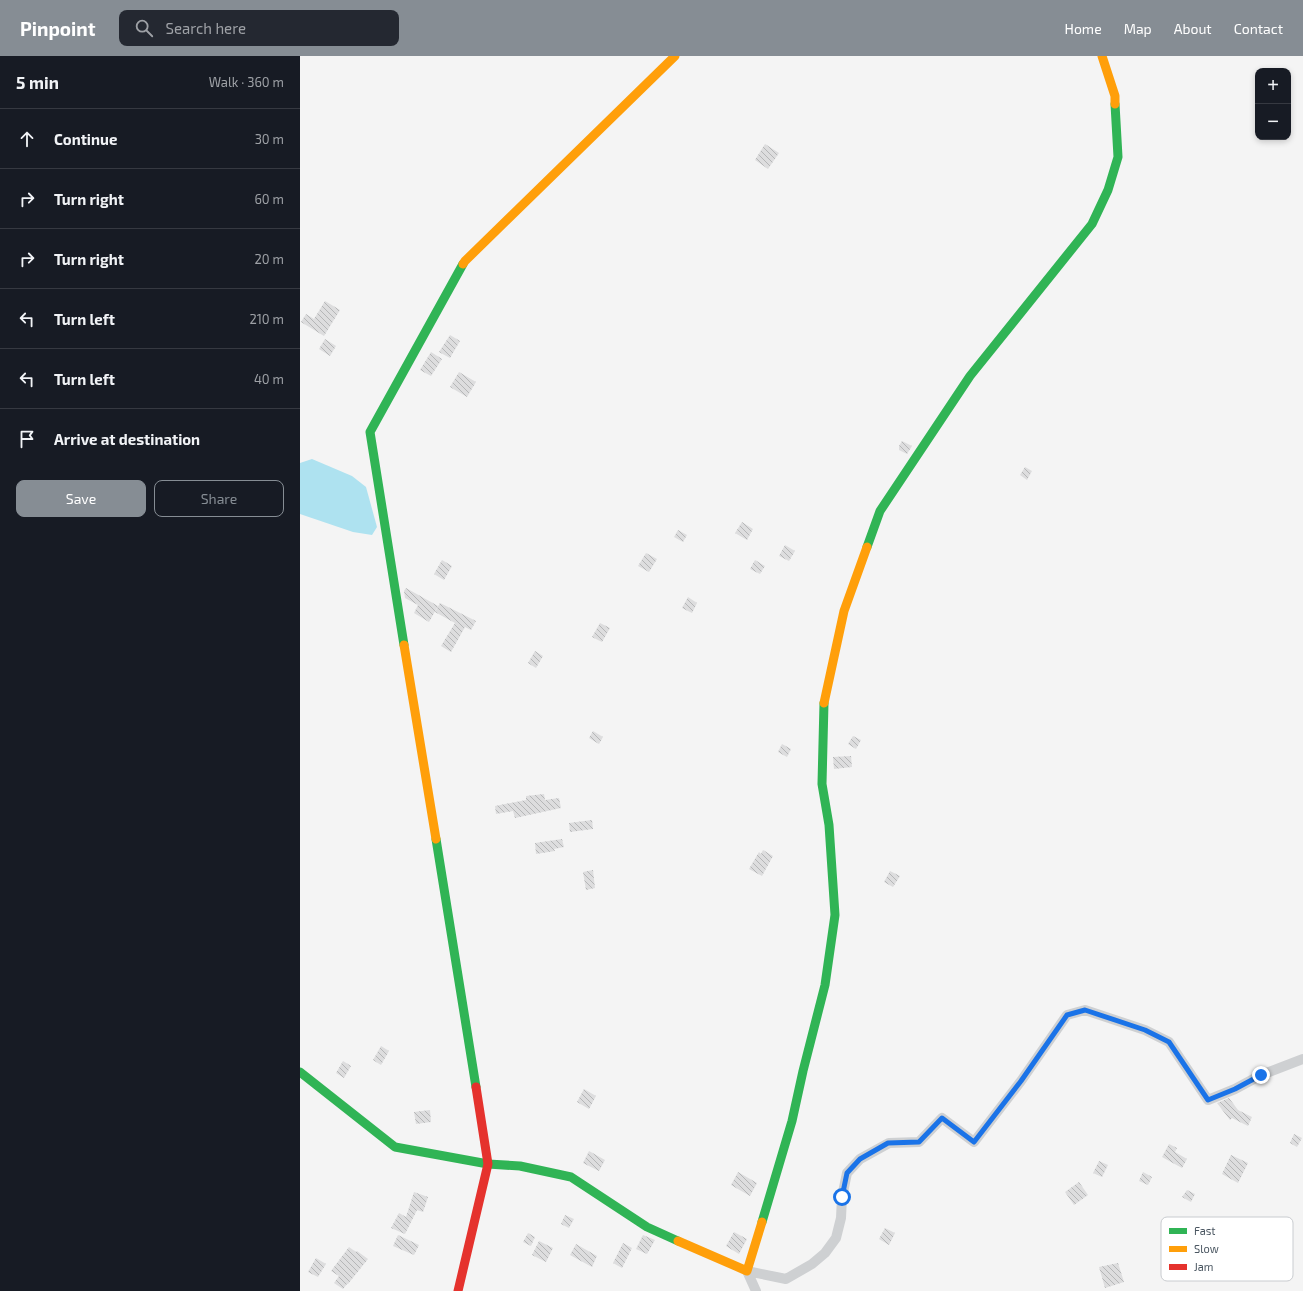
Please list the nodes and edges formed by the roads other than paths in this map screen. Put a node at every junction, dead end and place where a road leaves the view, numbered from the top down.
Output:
1 (674, 56) edge
2 (1102, 56) edge
3 (1303, 1059) edge
4 (300, 1072) edge
5 (488, 1164) junction
6 (747, 1271) junction
7 (458, 1291) edge
8 (756, 1291) edge

1 - 5 street
2 - 6 street
3 - 6 street
4 - 5 street
5 - 6 street
5 - 7 street
6 - 8 street

